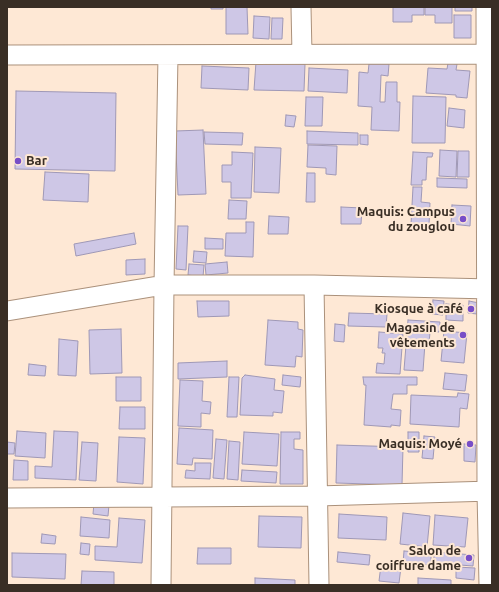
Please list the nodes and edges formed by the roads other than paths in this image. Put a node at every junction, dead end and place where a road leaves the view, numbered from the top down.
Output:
1 (301, 7) edge
2 (486, 7) edge
3 (302, 54) junction
4 (486, 54) junction
5 (7, 55) edge
6 (168, 55) junction
7 (164, 285) junction
8 (314, 285) junction
9 (489, 289) edge
10 (7, 311) edge
11 (490, 491) edge
12 (317, 496) junction
13 (162, 497) junction
14 (7, 498) edge
15 (161, 585) edge
16 (318, 585) edge
17 (489, 585) edge

1 - 3 street
2 - 4 street
3 - 4 street
3 - 6 street
4 - 9 street
5 - 6 street
6 - 7 street
7 - 8 street
7 - 10 street
7 - 13 street
8 - 9 street
8 - 12 street
9 - 11 street
11 - 12 street
11 - 17 street
12 - 13 street
12 - 16 street
13 - 14 street
13 - 15 street

